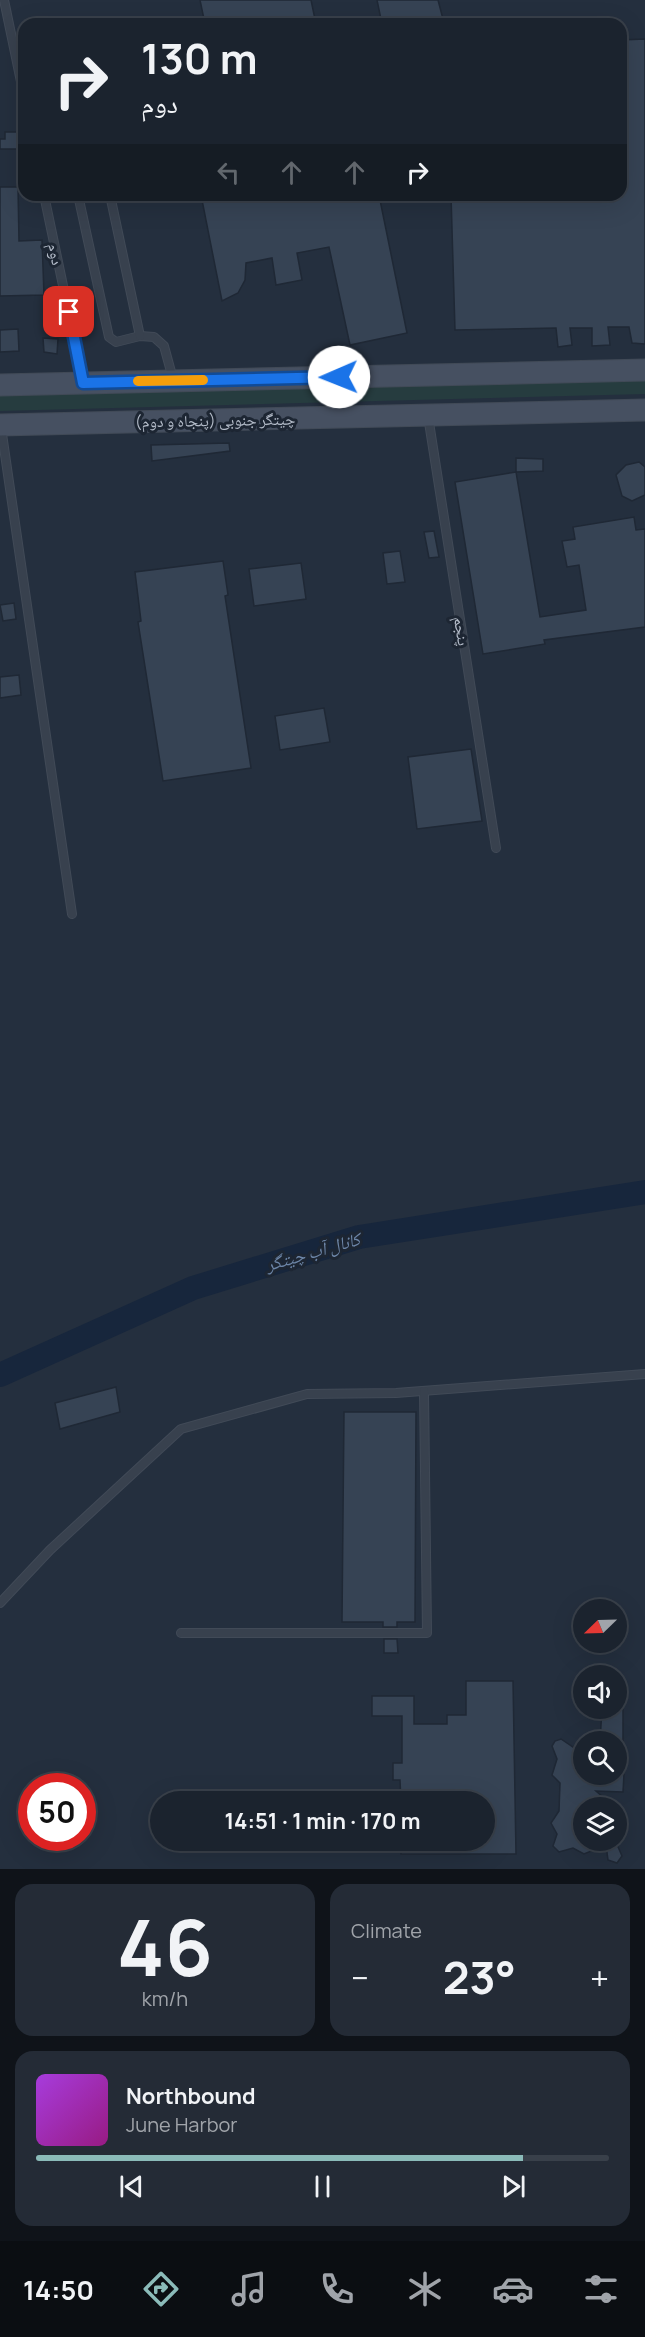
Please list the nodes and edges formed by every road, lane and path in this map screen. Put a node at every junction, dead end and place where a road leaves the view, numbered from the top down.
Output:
1 (4, 0) edge
2 (18, 67) edge
3 (45, 201) edge
4 (79, 201) edge
5 (111, 201) edge
6 (141, 336) junction
7 (645, 370) edge
8 (173, 381) junction
9 (83, 383) junction
10 (0, 384) edge
11 (645, 410) edge
12 (428, 415) junction
13 (0, 425) edge
14 (496, 848) dead end
15 (72, 914) dead end
16 (645, 1374) edge
17 (424, 1391) junction
18 (0, 1603) edge
19 (181, 1633) dead end

1 - 2 lane
3 - 9 lane, دوم
4 - 6 lane
5 - 6 lane
6 - 8 lane
7 - 8 main road
8 - 9 main road
9 - 10 main road
11 - 12 main road, چیتگر جنوبی (پنجاه و دوم)
12 - 13 main road, چیتگر جنوبی (پنجاه و دوم)
12 - 14 lane, پنجم
13 - 15 lane
16 - 17 lane
17 - 18 lane
17 - 19 lane

